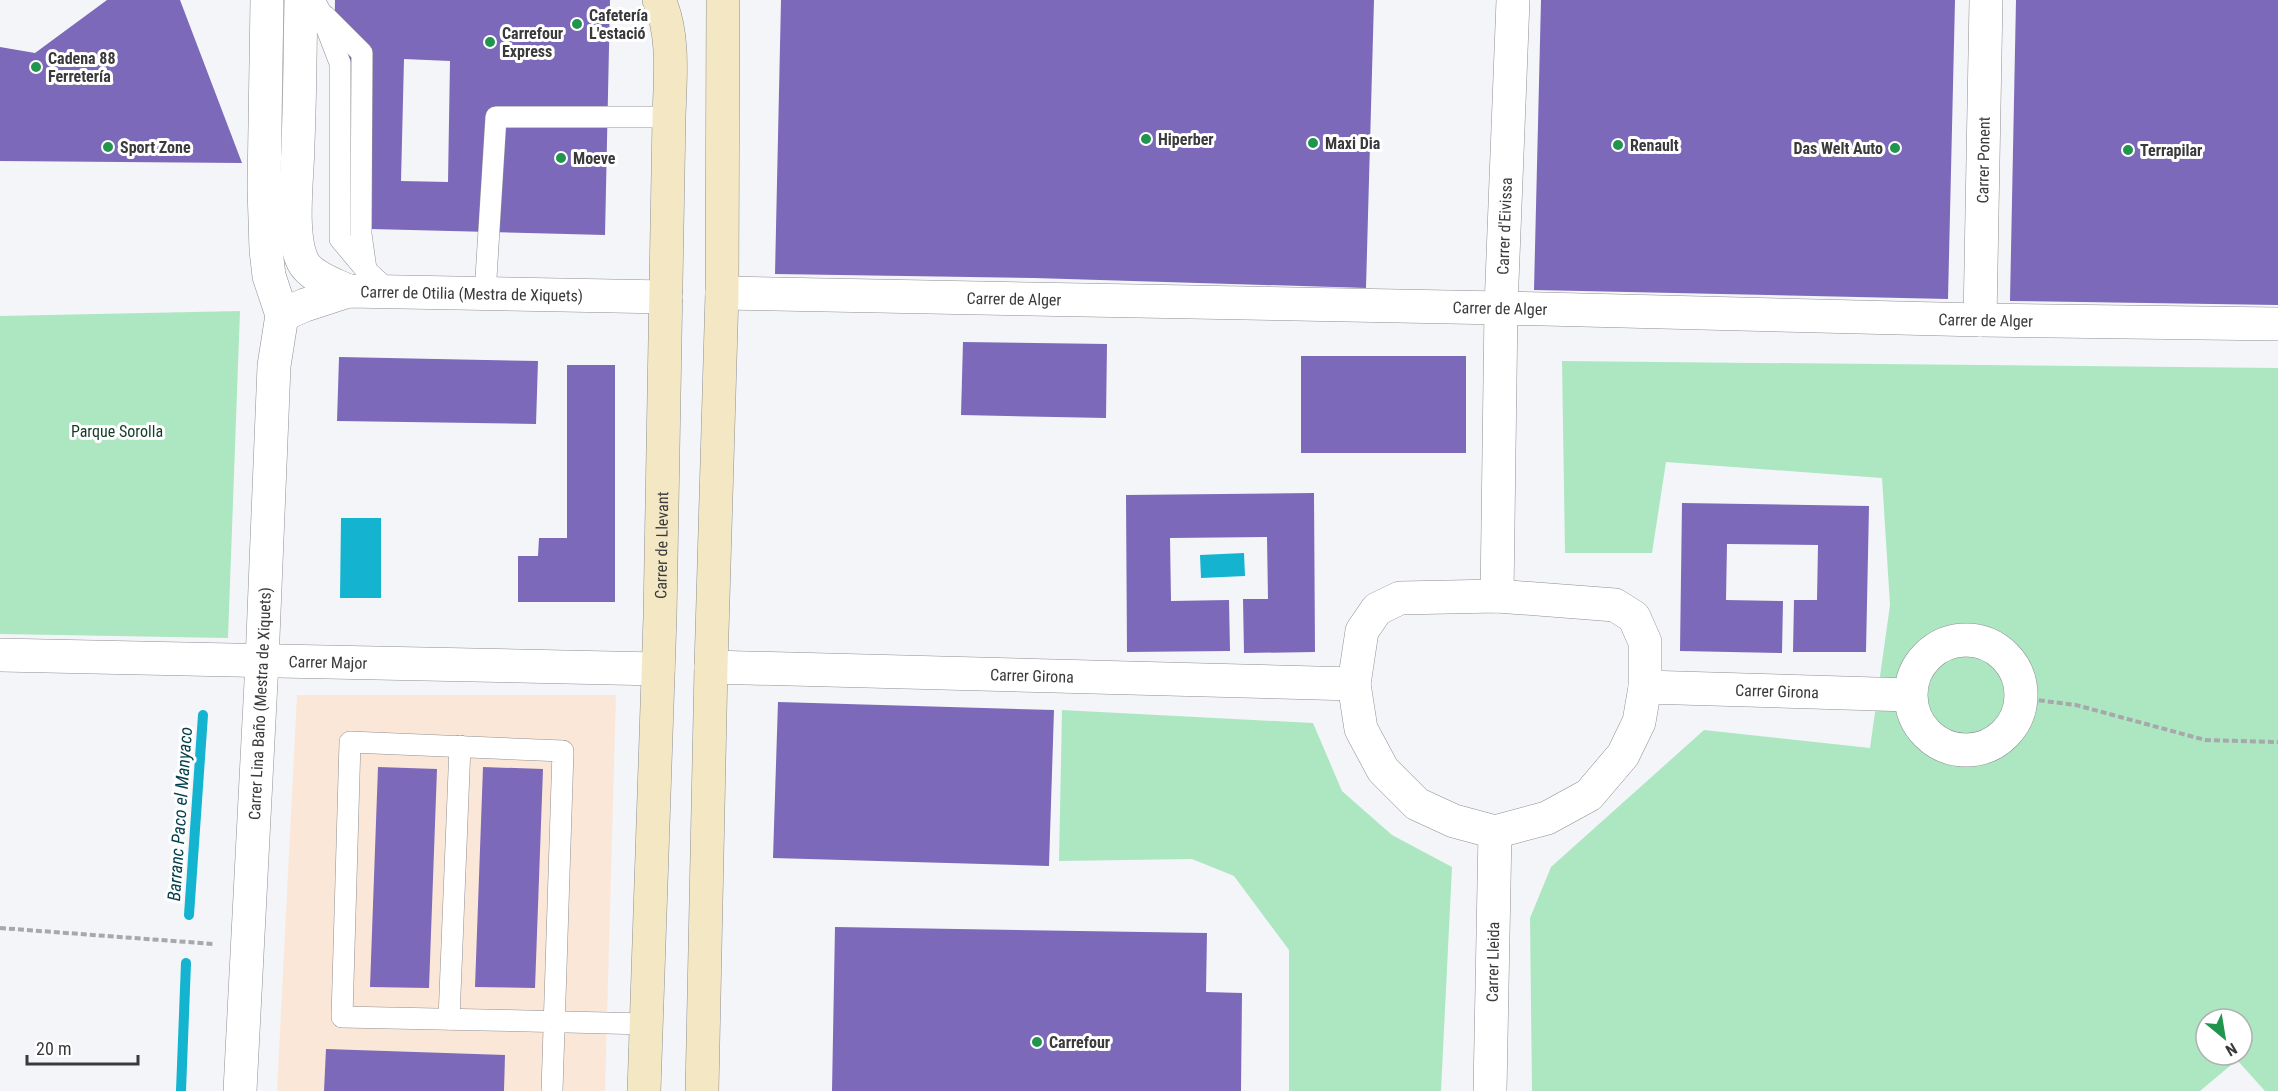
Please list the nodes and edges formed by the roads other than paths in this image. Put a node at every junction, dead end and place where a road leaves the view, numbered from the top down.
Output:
1 (267, 0) edge
2 (659, 0) edge
3 (723, 0) edge
4 (1513, 0) edge
5 (1986, 0) edge
6 (312, 4) edge
7 (669, 117) junction
8 (357, 280) junction
9 (722, 293) junction
10 (485, 294) junction
11 (666, 297) junction
12 (1501, 308) junction
13 (282, 315) junction
14 (1980, 320) junction
15 (2278, 324) edge
16 (1497, 596) junction
17 (0, 656) edge
18 (262, 662) junction
19 (711, 668) junction
20 (658, 669) junction
21 (1354, 684) junction
22 (1645, 687) junction
23 (1910, 695) junction
24 (460, 746) junction
25 (1495, 832) junction
26 (449, 1019) junction
27 (554, 1021) junction
28 (646, 1024) junction
29 (240, 1091) edge
30 (552, 1091) edge
31 (644, 1091) edge
32 (702, 1091) edge
33 (1490, 1091) edge

1 - 13 street
2 - 7 main road, Carrer de Llevant
3 - 9 main road
4 - 12 street, Carrer d'Eivissa
5 - 14 street, Carrer Ponent
6 - 8 lane
6 - 8 street
7 - 10 lane
7 - 11 main road, Carrer de Llevant
8 - 10 street, Carrer de Otilia (Mestra de Xiquets)
8 - 13 street, Carrer de Otilia (Mestra de Xiquets)
9 - 12 street, Carrer de Alger
9 - 19 main road
10 - 11 street, Carrer de Otilia (Mestra de Xiquets)
11 - 20 main road, Carrer de Llevant
12 - 14 street, Carrer de Alger
12 - 16 street, Carrer d'Eivissa
13 - 18 street, Carrer Lina Baño (Mestra de Xiquets)
14 - 15 street, Carrer de Alger
16 - 21 street
16 - 22 street
17 - 18 street, Carrer Major
18 - 20 street, Carrer Major
18 - 29 street, Carrer Lina Baño (Mestra de Xiquets)
19 - 21 street, Carrer Girona
19 - 32 main road
20 - 28 main road, Carrer de Llevant
21 - 25 street
22 - 23 street, Carrer Girona
22 - 25 street
23 - 23 street
24 - 26 lane
24 - 26 lane
24 - 27 lane
25 - 33 street, Carrer Lleida
26 - 27 lane
27 - 28 lane
27 - 30 lane
28 - 31 main road, Carrer de Llevant

